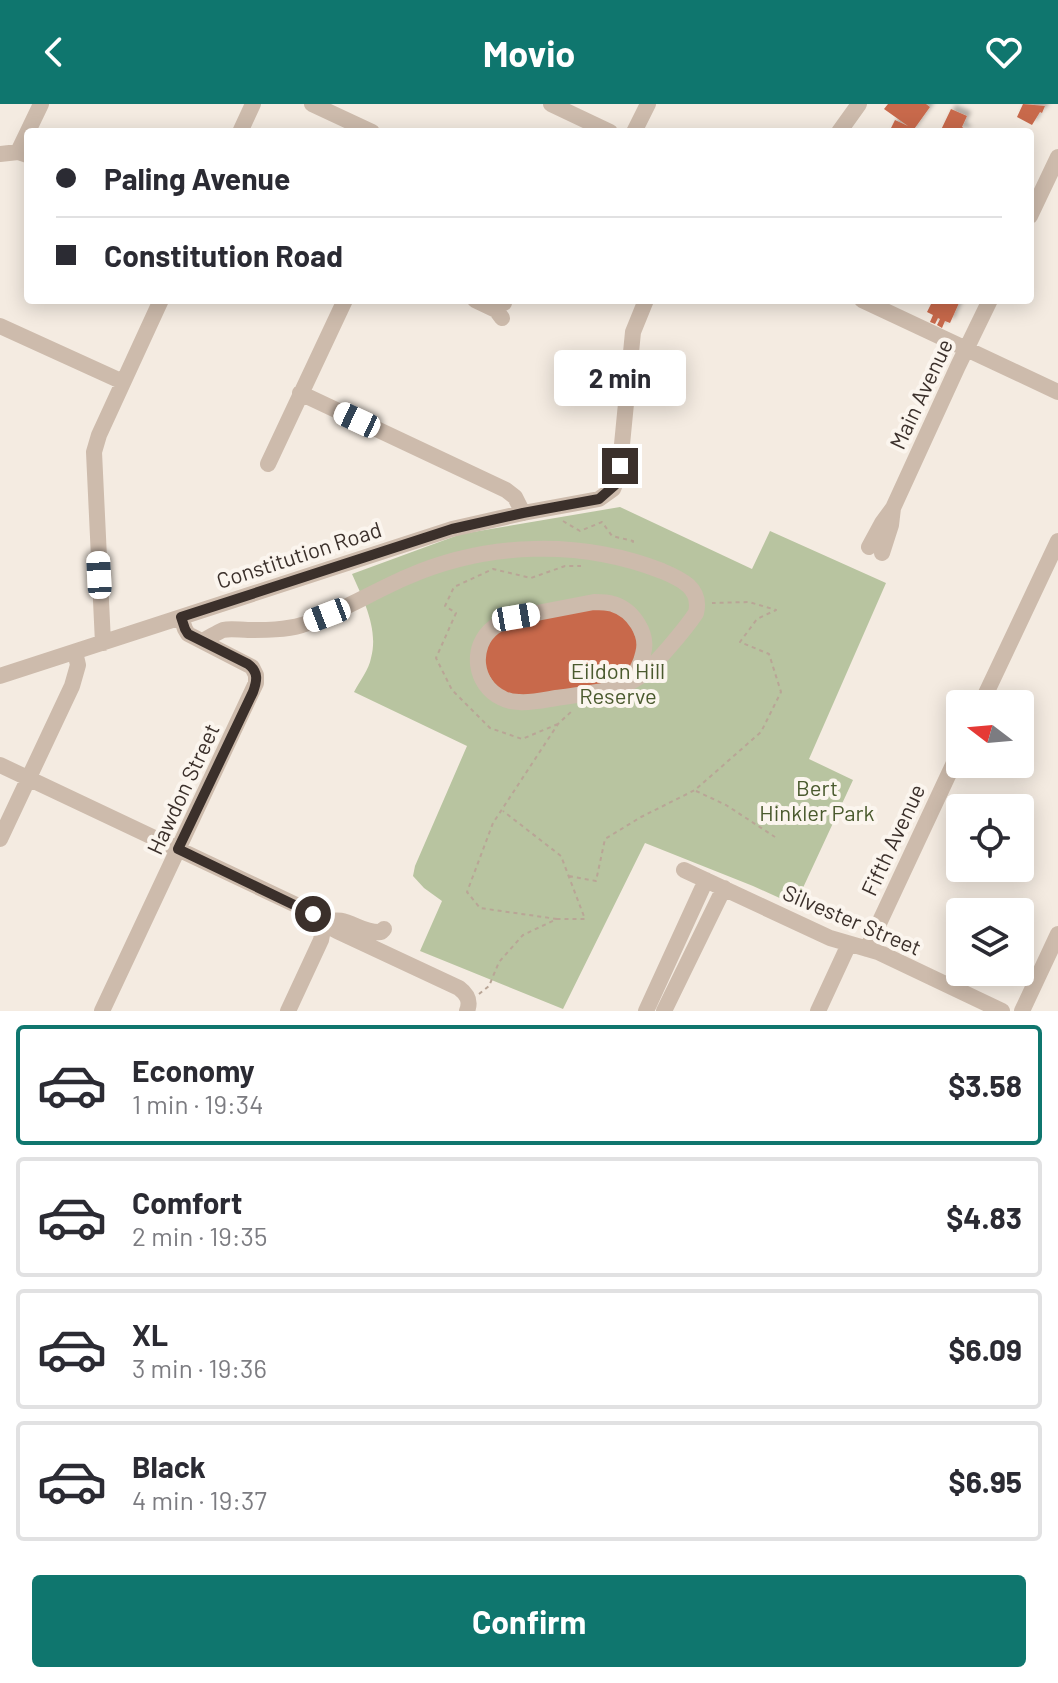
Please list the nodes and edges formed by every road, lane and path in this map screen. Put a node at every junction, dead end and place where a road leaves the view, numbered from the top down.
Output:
1 (41, 104) edge
2 (253, 104) edge
3 (312, 104) edge
4 (551, 104) edge
5 (648, 104) edge
6 (859, 104) edge
7 (32, 128) edge
8 (242, 128) edge
9 (363, 128) edge
10 (602, 128) edge
11 (636, 128) edge
12 (842, 128) edge
13 (0, 154) edge
14 (23, 154) edge
15 (1058, 157) edge
16 (1034, 208) edge
17 (159, 304) edge
18 (343, 304) edge
19 (644, 304) edge
20 (871, 304) edge
21 (988, 304) edge
22 (0, 326) edge
23 (967, 349) junction
24 (123, 382) junction
25 (1058, 392) edge
26 (300, 393) junction
27 (268, 464) dead end
28 (554, 508) junction
29 (523, 513) junction
30 (1058, 541) edge
31 (876, 550) dead end
32 (632, 560) junction
33 (698, 602) junction
34 (181, 617) junction
35 (202, 641) junction
36 (103, 643) junction
37 (75, 652) junction
38 (651, 654) junction
39 (0, 676) edge
40 (988, 690) edge
41 (583, 693) junction
42 (0, 765) edge
43 (947, 778) edge
44 (28, 779) junction
45 (695, 790) junction
46 (502, 810) junction
47 (775, 837) dead end
48 (0, 839) edge
49 (178, 849) junction
50 (684, 870) dead end
51 (569, 876) junction
52 (706, 880) junction
53 (724, 888) junction
54 (557, 919) junction
55 (324, 924) junction
56 (384, 929) dead end
57 (1058, 934) edge
58 (849, 944) junction
59 (867, 949) junction
60 (489, 986) dead end
61 (468, 1007) edge
62 (102, 1011) edge
63 (288, 1011) edge
64 (646, 1011) edge
65 (664, 1011) edge
66 (818, 1011) edge
67 (1002, 1011) edge
68 (1022, 1011) edge

1 - 7 street
2 - 8 street
3 - 9 street
4 - 10 street
5 - 11 street
6 - 12 street
13 - 14 street
15 - 16 street
17 - 24 street
18 - 26 street
19 - 28 street, Constitution Road
20 - 23 street
21 - 23 street, Main Avenue
22 - 24 street
23 - 25 street
23 - 31 street, Main Avenue
24 - 36 street
26 - 27 street
26 - 29 street
28 - 29 street, Constitution Road
28 - 32 path
29 - 34 street, Constitution Road
30 - 40 street
32 - 33 street
32 - 35 street
33 - 38 street
33 - 45 path
34 - 35 street, Hawdon Street
34 - 36 street, Constitution Road
35 - 49 street, Hawdon Street
36 - 37 street, Constitution Road
37 - 39 street, Constitution Road
37 - 44 street
38 - 41 street
38 - 41 street
41 - 46 path
42 - 44 street
43 - 59 street, Fifth Avenue
44 - 48 street
44 - 49 street
45 - 47 path
45 - 51 path
46 - 51 path
46 - 54 path
49 - 55 street
49 - 62 street, Hawdon Street
50 - 52 street, Silvester Street
51 - 54 path
52 - 53 street, Silvester Street
52 - 64 street
53 - 58 street, Silvester Street
53 - 65 street
54 - 60 path
55 - 56 street
55 - 61 street
55 - 63 street
57 - 68 street
58 - 59 street, Silvester Street
58 - 66 street
59 - 67 street, Silvester Street

